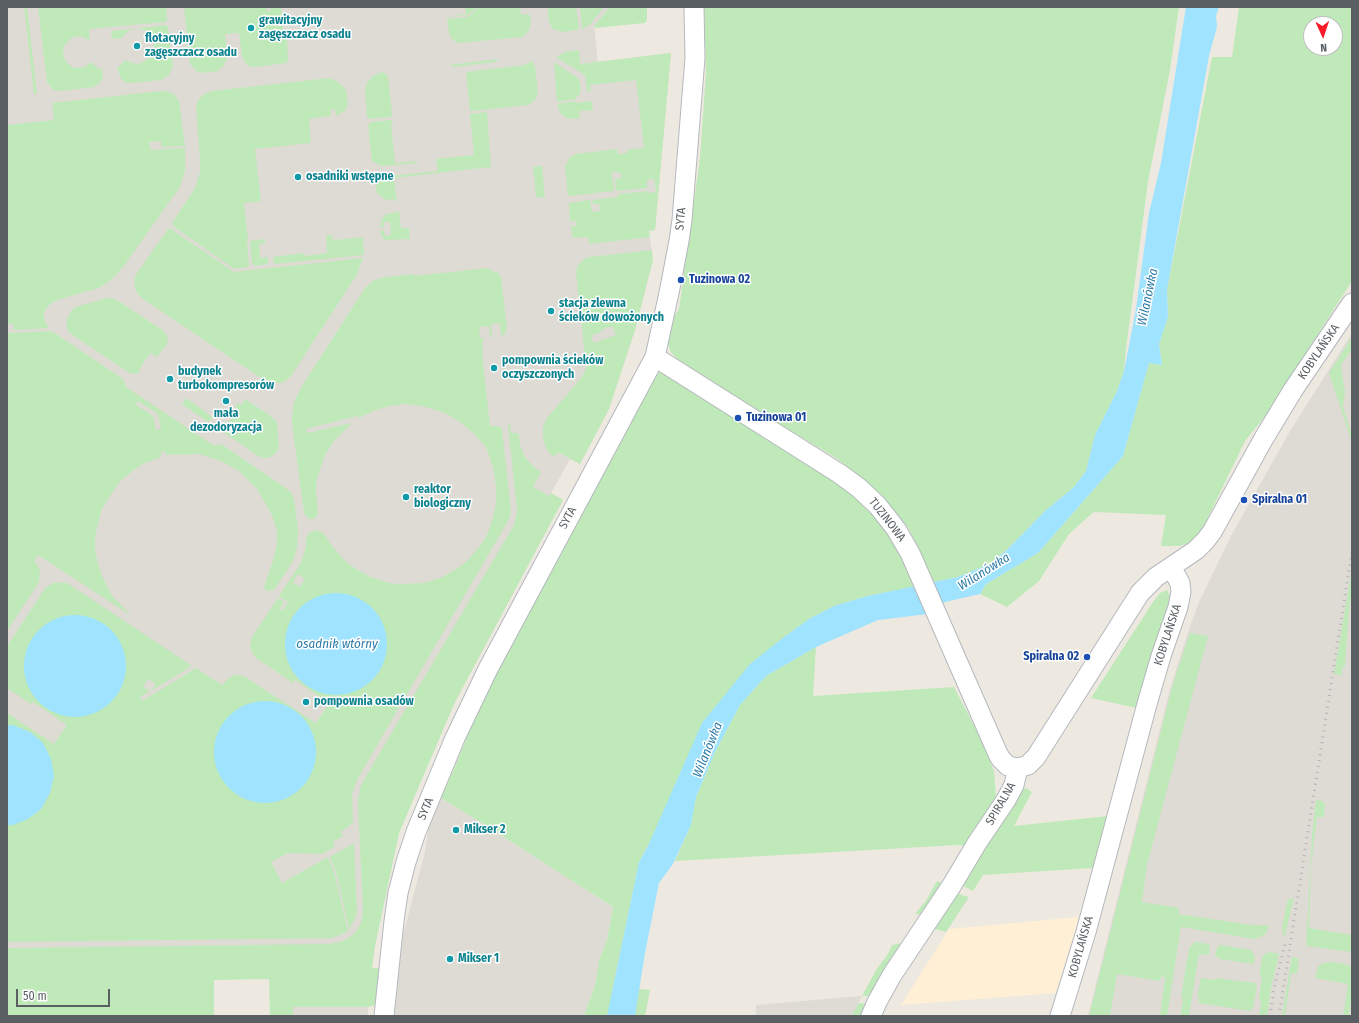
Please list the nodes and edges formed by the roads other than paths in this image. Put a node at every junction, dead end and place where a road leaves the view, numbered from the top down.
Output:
1 (694, 7) edge
2 (1352, 303) edge
3 (655, 357) junction
4 (1171, 567) junction
5 (1018, 768) junction
6 (384, 1016) edge
7 (871, 1016) edge
8 (1060, 1016) edge

1 - 3 street, SYTA
2 - 4 street, KOBYLAŃSKA
3 - 5 street, TUZINOWA
3 - 6 street, SYTA
4 - 5 street, SPIRALNA
4 - 8 street, KOBYLAŃSKA
5 - 7 street, SPIRALNA

